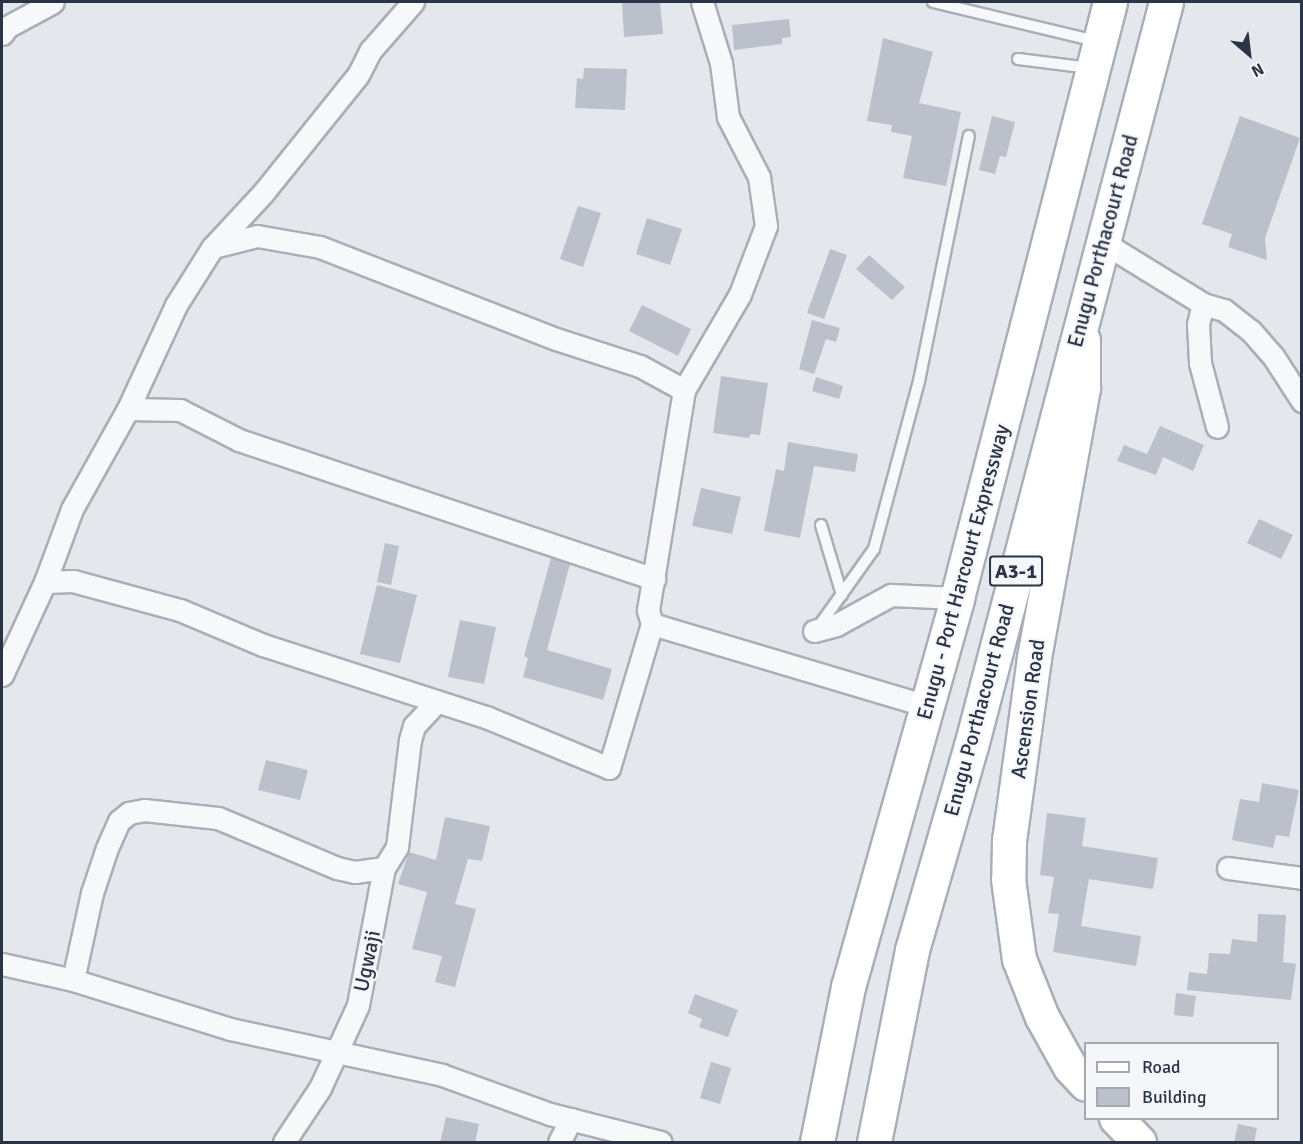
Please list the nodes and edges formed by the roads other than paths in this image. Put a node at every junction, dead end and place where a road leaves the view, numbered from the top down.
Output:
1 (52, 2) edge
2 (414, 2) edge
3 (702, 2) edge
4 (933, 2) edge
5 (1110, 2) edge
6 (1166, 2) edge
7 (2, 34) edge
8 (1096, 55) junction
9 (1018, 59) dead end
10 (969, 136) dead end
11 (1104, 243) junction
12 (212, 248) junction
13 (1203, 304) junction
14 (1082, 318) junction
15 (684, 390) junction
16 (1302, 401) edge
17 (128, 409) junction
18 (1217, 427) dead end
19 (821, 525) dead end
20 (654, 579) junction
21 (45, 582) junction
22 (842, 595) junction
23 (957, 598) junction
24 (652, 624) junction
25 (814, 631) joint
26 (2, 675) edge
27 (437, 701) junction
28 (927, 706) junction
29 (384, 867) junction
30 (1228, 868) dead end
31 (1302, 878) edge
32 (2, 964) edge
33 (73, 980) junction
34 (338, 1051) junction
35 (1084, 1082) edge
36 (572, 1119) junction
37 (1117, 1120) edge
38 (284, 1143) edge
39 (559, 1143) edge
40 (661, 1143) edge
41 (817, 1143) edge
42 (874, 1143) edge
43 (1139, 1143) edge

1 - 7 street
2 - 12 street
3 - 15 street
4 - 8 lane
5 - 8 main road, Enugu - Port Harcourt Expressway / A3-1
6 - 11 main road, Enugu Porthacourt Road / A3-1
8 - 9 lane
8 - 23 main road, Enugu - Port Harcourt Expressway / A3-1
10 - 22 lane
11 - 13 street
11 - 14 main road, Enugu Porthacourt Road / A3-1
12 - 15 street
12 - 17 street
13 - 16 street
13 - 18 street
14 - 35 main road, Ascension Road
14 - 42 main road, Enugu Porthacourt Road / A3-1
15 - 20 street
17 - 20 street
17 - 21 street
19 - 22 lane
20 - 24 street
21 - 26 street
21 - 27 street
22 - 25 lane
23 - 25 street
23 - 28 main road, Enugu - Port Harcourt Expressway / A3-1
24 - 27 street
24 - 28 street
27 - 29 street, Ugwaji
28 - 41 main road, Enugu - Port Harcourt Expressway / A3-1
29 - 33 street
29 - 34 street, Ugwaji
30 - 31 street
32 - 33 street
33 - 34 street
34 - 36 street
34 - 38 street, Ugwaji
36 - 39 street
36 - 40 street
37 - 43 main road

